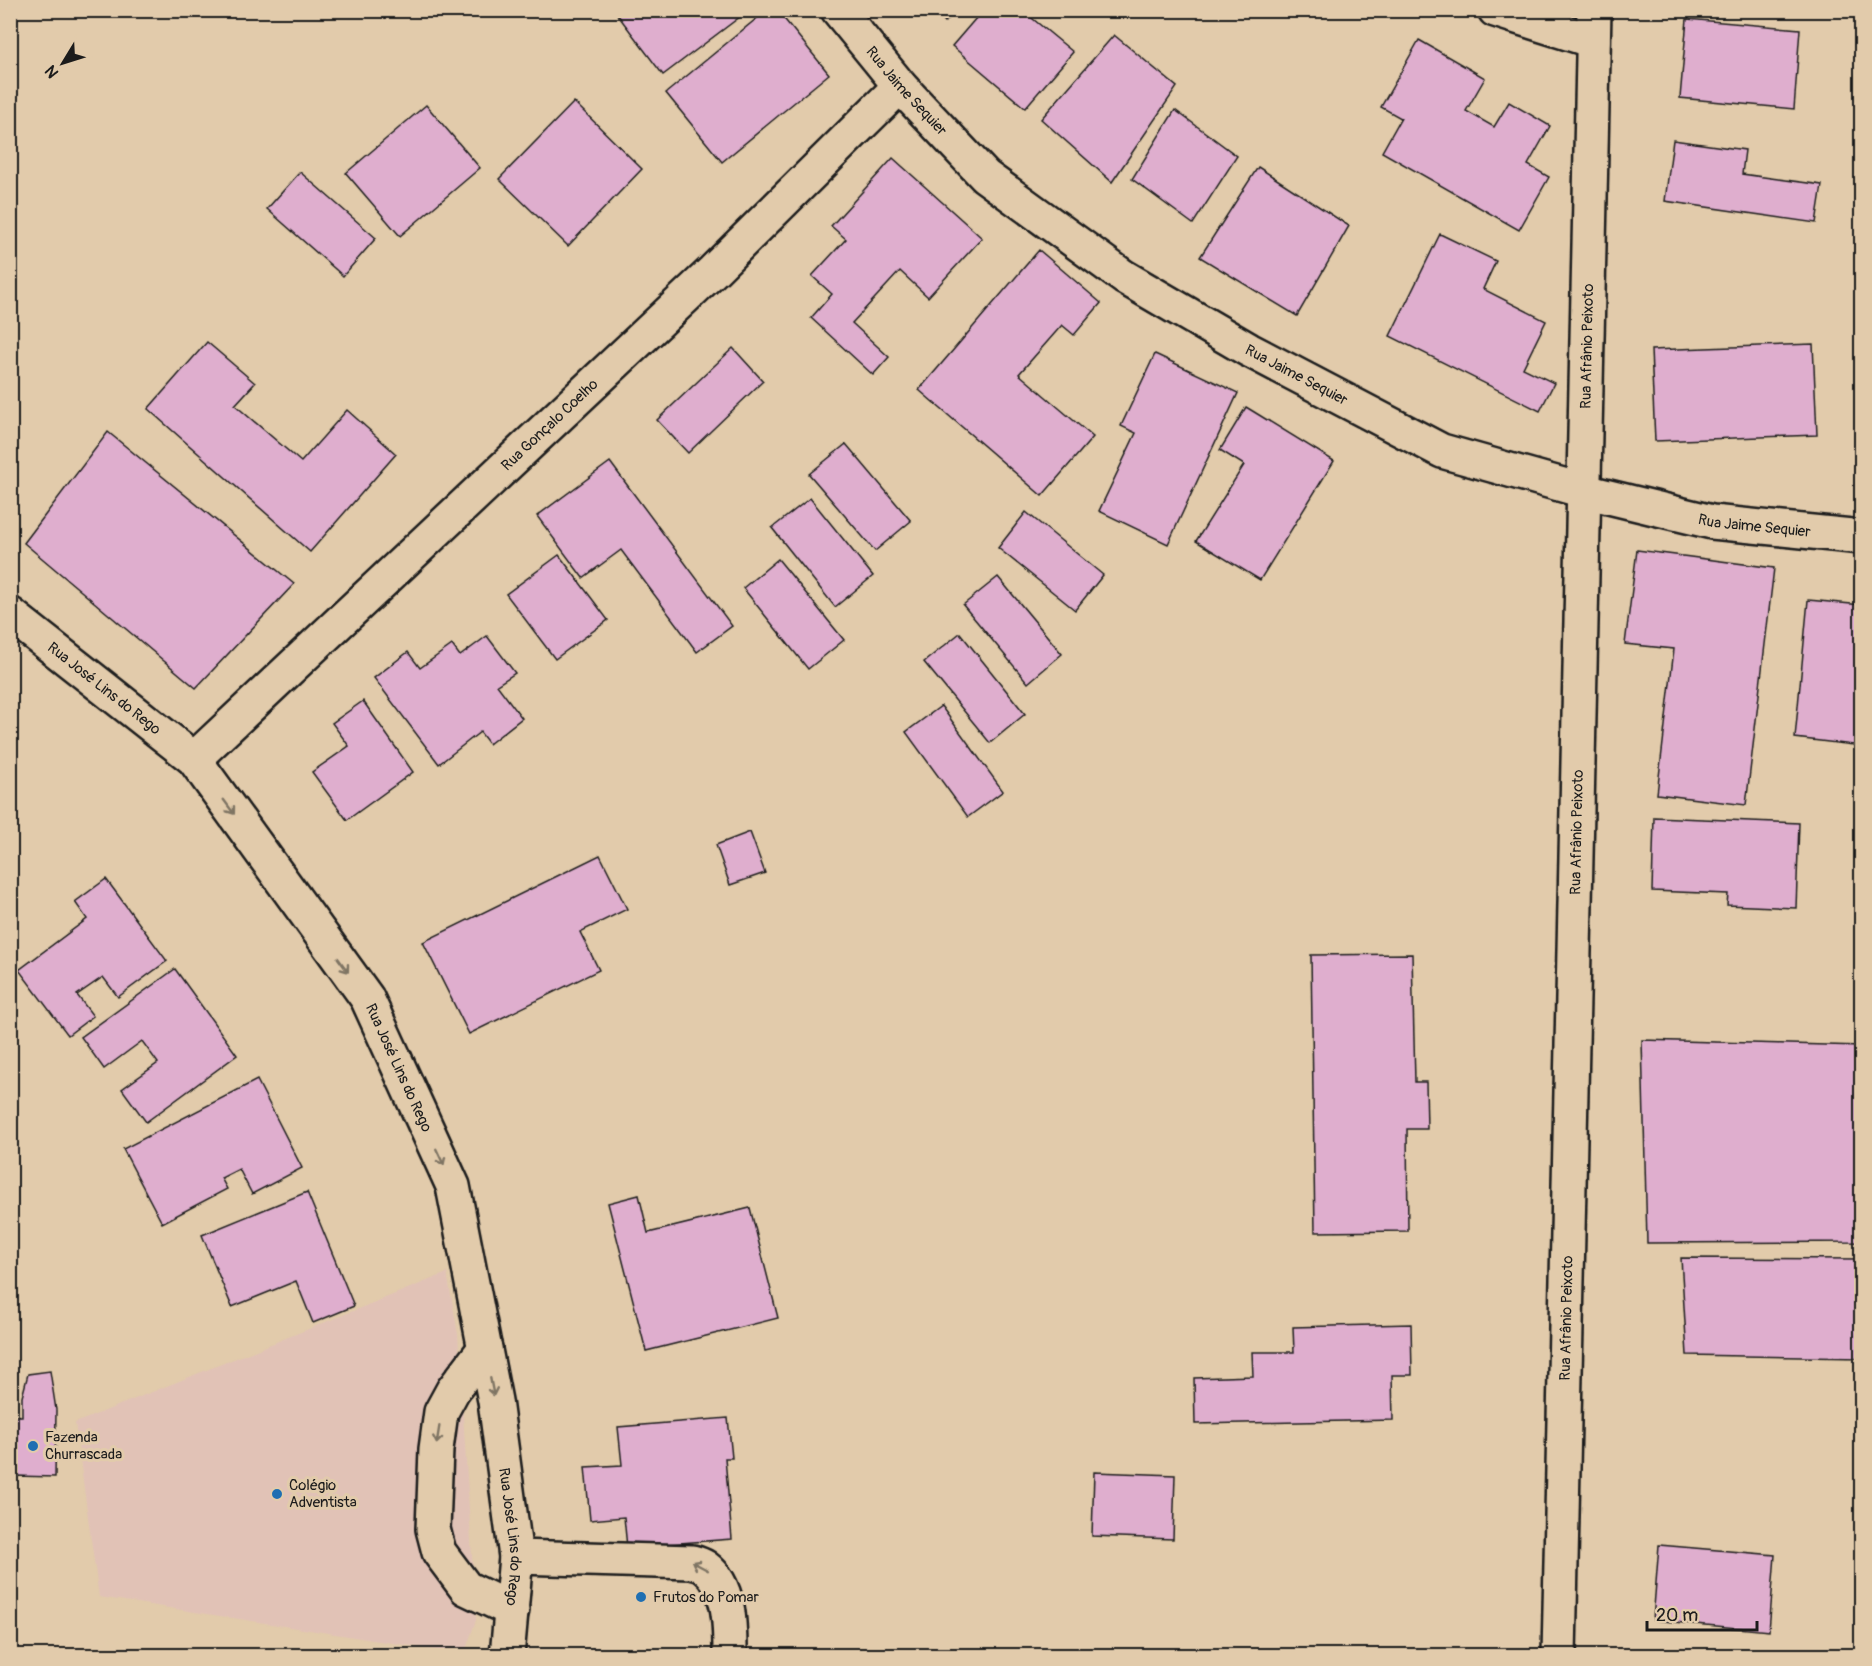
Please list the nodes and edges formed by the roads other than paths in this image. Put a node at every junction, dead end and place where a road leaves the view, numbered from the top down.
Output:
1 (837, 10) edge
2 (1495, 10) edge
3 (1594, 26) edge
4 (900, 86) junction
5 (1584, 491) junction
6 (1862, 537) edge
7 (10, 614) edge
8 (194, 759) junction
9 (485, 1348) junction
10 (516, 1557) junction
11 (512, 1610) junction
12 (507, 1656) edge
13 (730, 1656) edge
14 (1559, 1656) edge

1 - 4 street, Rua Jaime Sequier
2 - 3 street
3 - 5 street, Rua Afrânio Peixoto
4 - 5 street, Rua Jaime Sequier
4 - 8 street, Rua Gonçalo Coelho
5 - 6 street, Rua Jaime Sequier
5 - 14 street, Rua Afrânio Peixoto
7 - 8 street, Rua José Lins do Rego
8 -> 9 street, Rua José Lins do Rego
9 -> 10 street, Rua José Lins do Rego
9 -> 11 street
10 - 11 street, Rua José Lins do Rego
13 -> 10 street
11 - 12 street, Rua José Lins do Rego

